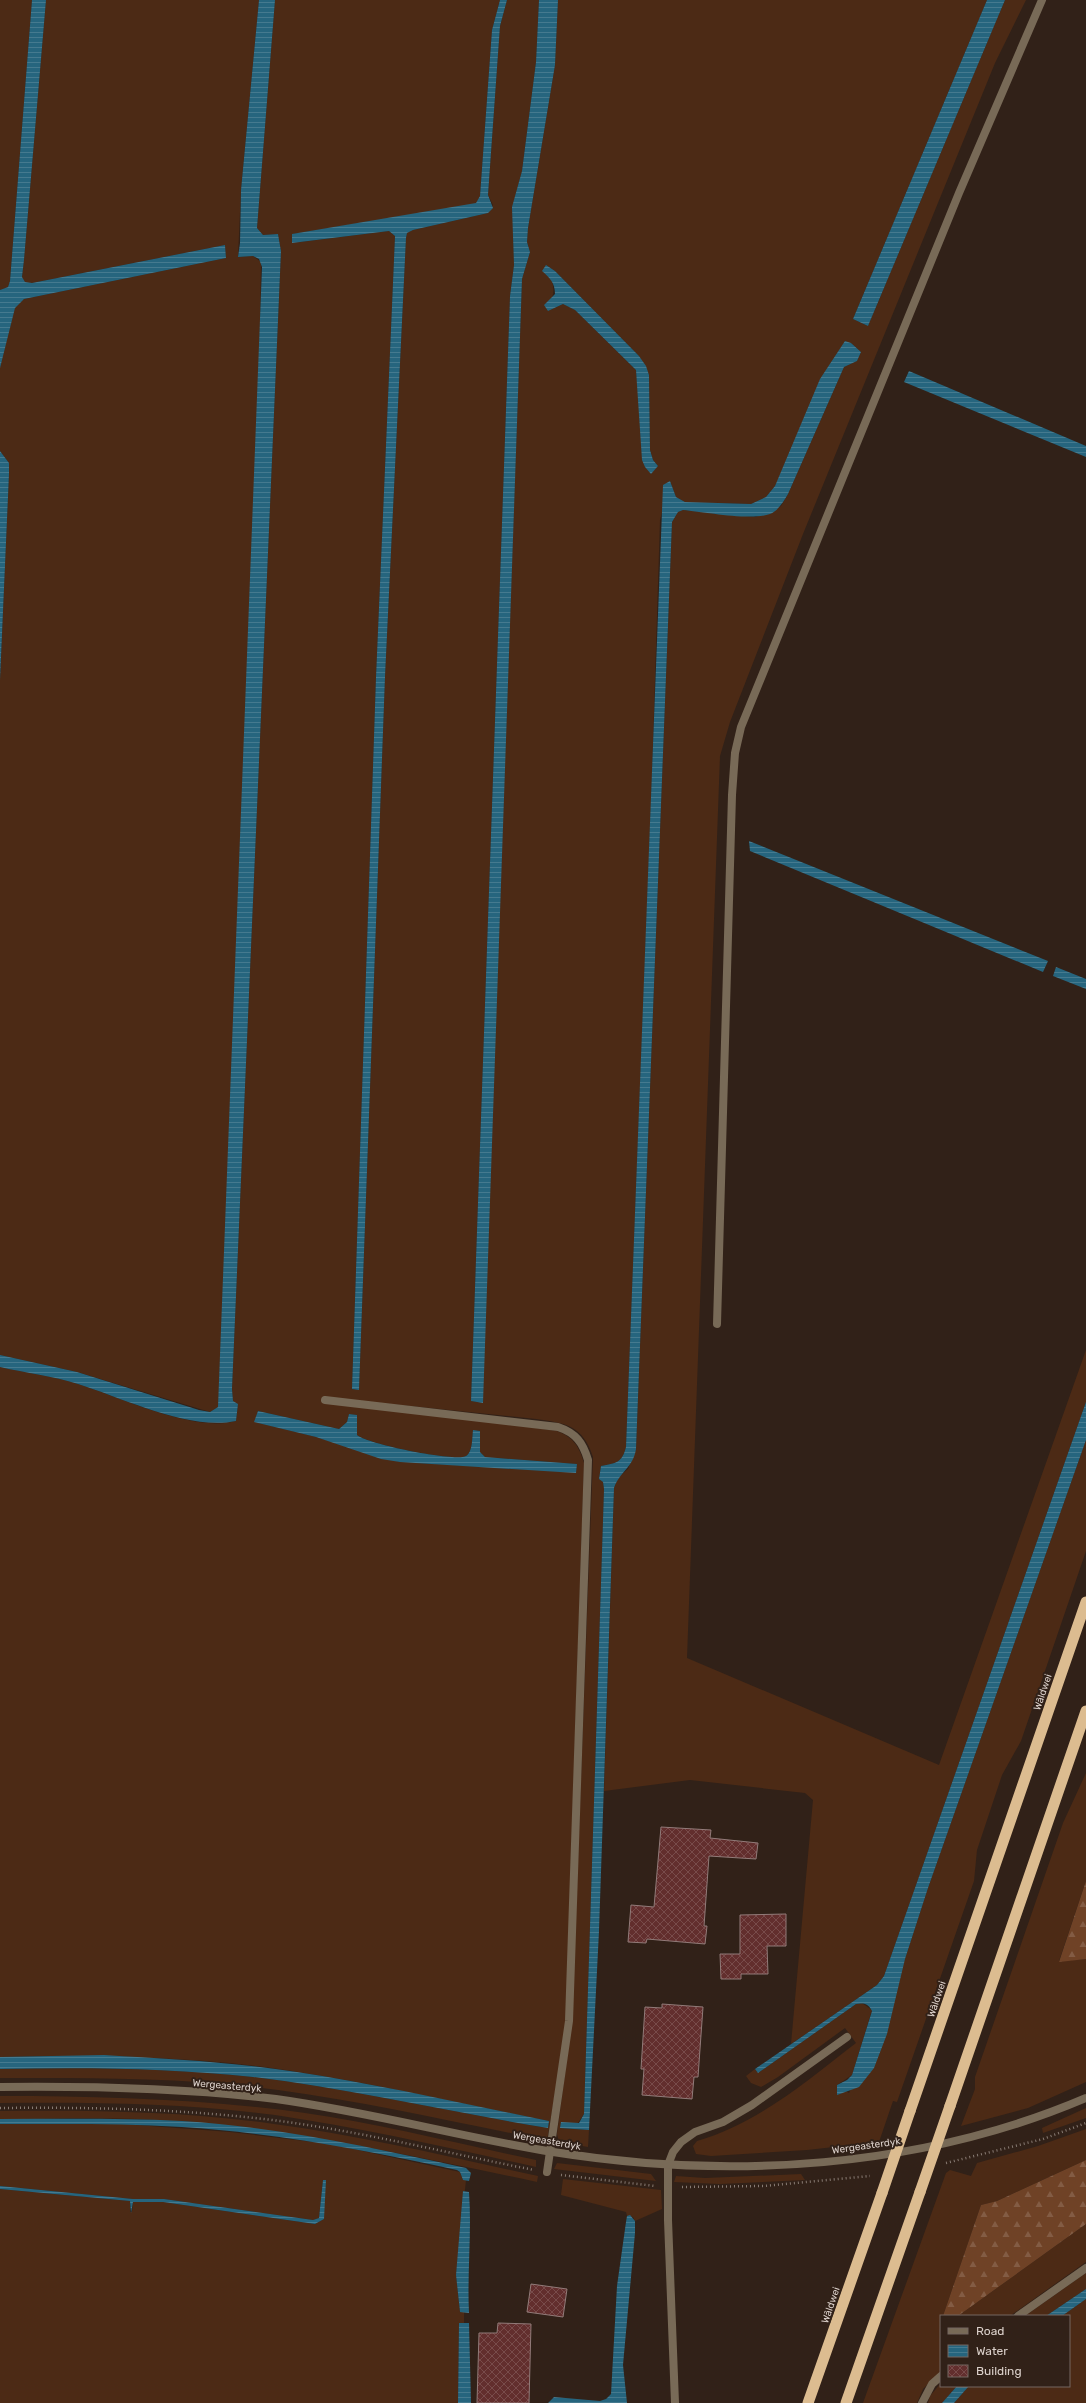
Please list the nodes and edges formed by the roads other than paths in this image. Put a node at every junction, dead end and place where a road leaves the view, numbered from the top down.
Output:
1 (1042, 0) edge
2 (717, 1324) dead end
3 (325, 1400) dead end
4 (1086, 1602) edge
5 (1086, 1711) edge
6 (847, 2037) dead end
7 (0, 2087) edge
8 (1086, 2098) edge
9 (551, 2152) junction
10 (668, 2165) junction
11 (547, 2172) dead end
12 (1086, 2268) edge
13 (1019, 2315) edge
14 (940, 2377) edge
15 (676, 2403) edge
16 (808, 2403) edge
17 (846, 2403) edge
18 (922, 2403) edge

1 - 2 street
3 - 9 street
4 - 16 highway, Wâldwei, bridge
5 - 17 highway, bridge
6 - 10 street
7 - 9 street, Wergeasterdyk
8 - 10 street, Wergeasterdyk
9 - 10 street, Wergeasterdyk
9 - 11 street
10 - 15 street
12 - 13 street
14 - 18 street

